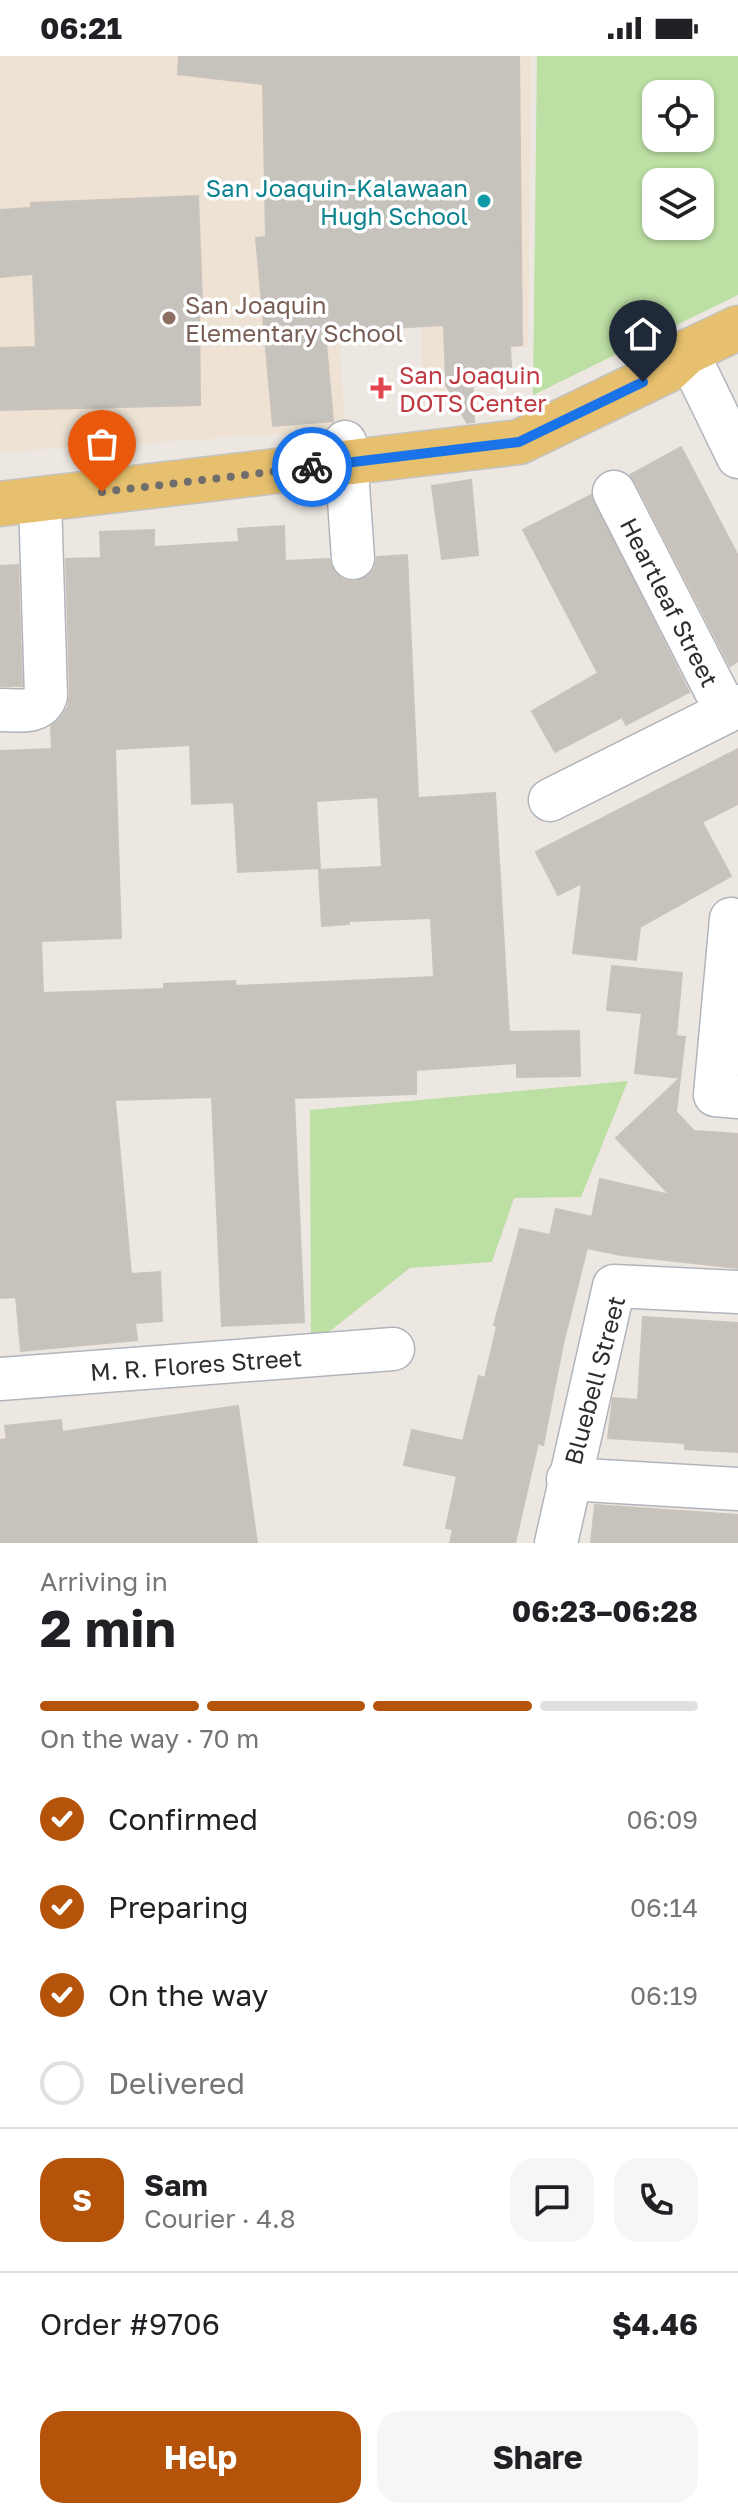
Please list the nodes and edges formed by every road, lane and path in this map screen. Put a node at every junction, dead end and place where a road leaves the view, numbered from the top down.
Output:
1 (735, 336) edge
2 (687, 352) junction
3 (346, 452) junction
4 (738, 457) edge
5 (0, 482) edge
6 (614, 492) dead end
7 (20, 502) edge
8 (353, 558) dead end
9 (732, 708) edge
10 (0, 710) edge
11 (550, 800) dead end
12 (731, 919) dead end
13 (738, 1097) edge
14 (738, 1292) edge
15 (393, 1349) dead end
16 (0, 1379) edge
17 (568, 1479) junction
18 (738, 1489) edge
19 (556, 1543) edge

1 - 2 main road
2 - 3 main road
2 - 4 street
3 - 5 main road
3 - 7 main road
3 - 8 street
6 - 9 street, Heartleaf Street
7 - 10 street
9 - 11 street
12 - 13 street
14 - 17 street, Bluebell Street
15 - 16 street, M. R. Flores Street
17 - 18 street
17 - 19 street, Bluebell Street

